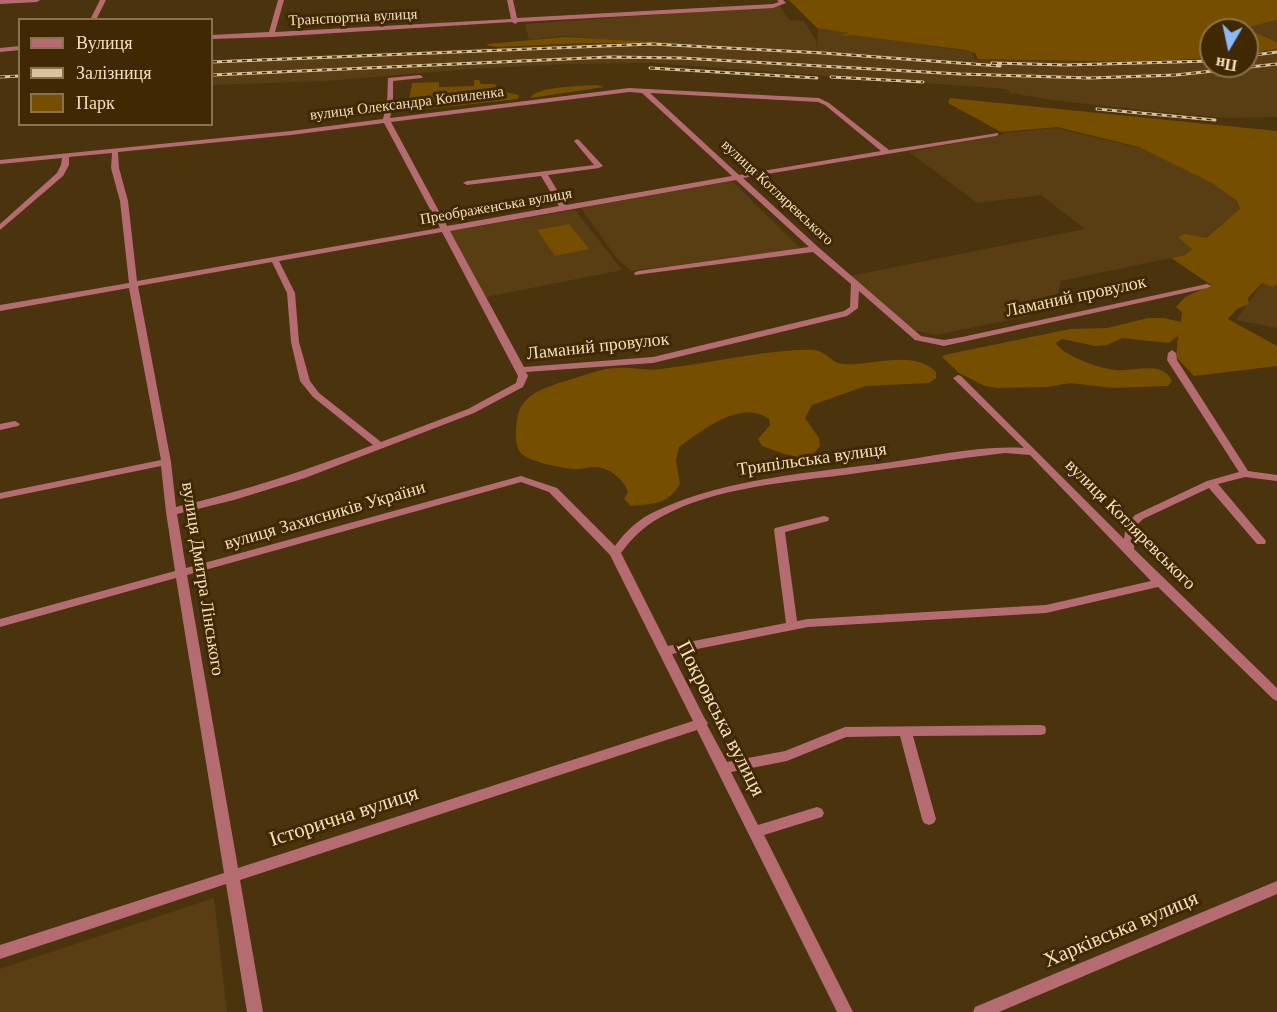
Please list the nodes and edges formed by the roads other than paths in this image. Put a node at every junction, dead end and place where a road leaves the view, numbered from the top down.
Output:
1 (37, 0) edge
2 (103, 0) edge
3 (281, 0) edge
4 (510, 0) edge
5 (0, 2) edge
6 (782, 2) edge
7 (771, 3) edge
8 (94, 18) edge
9 (515, 22) junction
10 (272, 34) junction
11 (213, 37) edge
12 (18, 48) edge
13 (1, 49) edge
14 (420, 77) dead end
15 (644, 91) junction
16 (386, 120) junction
17 (996, 134) dead end
18 (577, 141) dead end
19 (115, 152) junction
20 (887, 152) junction
21 (66, 156) junction
22 (0, 162) edge
23 (544, 174) junction
24 (738, 177) junction
25 (467, 183) dead end
26 (564, 208) junction
27 (0, 228) edge
28 (445, 230) junction
29 (815, 249) junction
30 (275, 260) junction
31 (638, 273) dead end
32 (133, 284) junction
33 (855, 284) junction
34 (1207, 286) dead end
35 (0, 308) edge
36 (918, 338) joint
37 (1172, 353) dead end
38 (521, 370) junction
39 (958, 378) dead end
40 (15, 424) dead end
41 (0, 427) edge
42 (379, 445) junction
43 (1033, 452) junction
44 (166, 462) junction
45 (1245, 474) junction
46 (1277, 478) edge
47 (521, 479) joint
48 (1211, 483) junction
49 (0, 496) edge
50 (171, 512) junction
51 (824, 519) dead end
52 (1261, 541) dead end
53 (1128, 550) junction
54 (615, 553) junction
55 (182, 574) junction
56 (1160, 583) junction
57 (0, 623) edge
58 (792, 625) junction
59 (663, 651) junction
60 (1277, 696) edge
61 (702, 723) junction
62 (1040, 730) dead end
63 (905, 732) junction
64 (724, 768) junction
65 (817, 813) dead end
66 (929, 819) dead end
67 (754, 832) junction
68 (233, 874) junction
69 (1277, 887) edge
70 (0, 952) edge
71 (255, 1012) edge
72 (844, 1012) edge
73 (981, 1012) edge

1 - 5 street
2 - 8 street
3 - 10 street
4 - 9 street
6 - 7 street, Транспортна вулиця
7 - 9 street, Транспортна вулиця
9 - 10 street, Транспортна вулиця
10 - 11 street, Транспортна вулиця
12 - 13 street
14 - 16 street
15 - 16 street, вулиця Олександра Копиленка
15 - 20 street, вулиця Олександра Копиленка
15 - 24 street, вулиця Котляревського
16 - 19 street, вулиця Олександра Копиленка
16 - 28 street
17 - 20 street, Преображенська вулиця
18 - 23 street
19 - 21 street, вулиця Олександра Копиленка
19 - 32 street, вулиця Дмитра Лінського
20 - 24 street, Преображенська вулиця
21 - 22 street, вулиця Олександра Копиленка
21 - 27 street
23 - 25 street
23 - 26 street
24 - 26 street, Преображенська вулиця
24 - 29 street, вулиця Котляревського
26 - 28 street, Преображенська вулиця
28 - 30 street, Преображенська вулиця
28 - 38 street
29 - 31 street
29 - 33 street, вулиця Котляревського
30 - 32 street, Преображенська вулиця
30 - 42 street
32 - 35 street, Преображенська вулиця
32 - 44 street, вулиця Дмитра Лінського
33 - 36 street, вулиця Котляревського
33 - 38 street, Ламаний провулок
34 - 36 street, Ламаний провулок
37 - 45 street
38 - 42 street, Ламаний провулок
39 - 43 street, вулиця Котляревського
40 - 41 street
42 - 50 street, Ламаний провулок
43 - 53 street, вулиця Котляревського
43 - 54 street, Трипільська вулиця
44 - 49 street
44 - 50 street, вулиця Дмитра Лінського
45 - 46 street
45 - 48 street
47 - 54 street, Покровська вулиця
47 - 55 street, вулиця Захисників України
48 - 52 street
48 - 53 street
50 - 55 street, вулиця Дмитра Лінського
51 - 58 street
53 - 56 street, вулиця Котляревського
54 - 59 street, Покровська вулиця
55 - 57 street, вулиця Захисників України
55 - 68 street, вулиця Дмитра Лінського
56 - 58 street
56 - 60 street, вулиця Котляревського
58 - 59 street
59 - 61 street, Покровська вулиця
61 - 64 street, Покровська вулиця
61 - 68 street, Історична вулиця
62 - 63 street
63 - 64 street
63 - 66 street
64 - 67 street, Покровська вулиця
65 - 67 street
67 - 72 street, Покровська вулиця
68 - 70 street, Історична вулиця
68 - 71 street, вулиця Дмитра Лінського
69 - 73 street, Харківська вулиця

